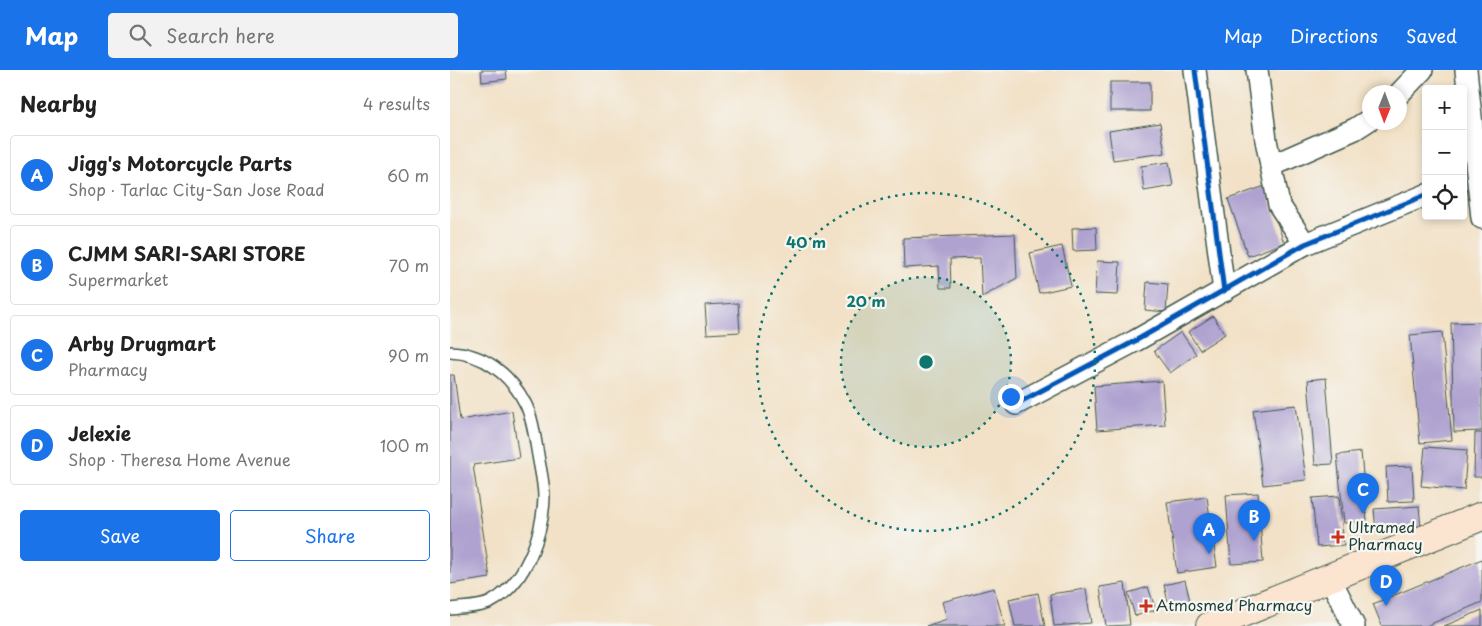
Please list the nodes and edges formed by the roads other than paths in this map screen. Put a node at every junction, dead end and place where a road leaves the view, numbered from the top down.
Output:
1 (1195, 70) edge
2 (1257, 70) edge
3 (1422, 70) edge
4 (1466, 70) edge
5 (1407, 86) edge
6 (1362, 125) edge
7 (1478, 138) edge
8 (1271, 166) junction
9 (1470, 177) edge
10 (1422, 197) edge
11 (1482, 218) edge
12 (1305, 244) junction
13 (1224, 291) junction
14 (450, 352) edge
15 (1016, 404) dead end
16 (1482, 516) edge
17 (1330, 578) junction
18 (450, 609) edge
19 (1210, 626) edge
20 (1354, 626) edge

1 - 13 street
2 - 8 street
3 - 5 street
4 - 7 street
6 - 8 street
7 - 9 street
8 - 12 street
9 - 11 street
10 - 12 street
12 - 13 street
13 - 15 street
14 - 18 lane
16 - 17 main road
17 - 19 main road
17 - 20 street

